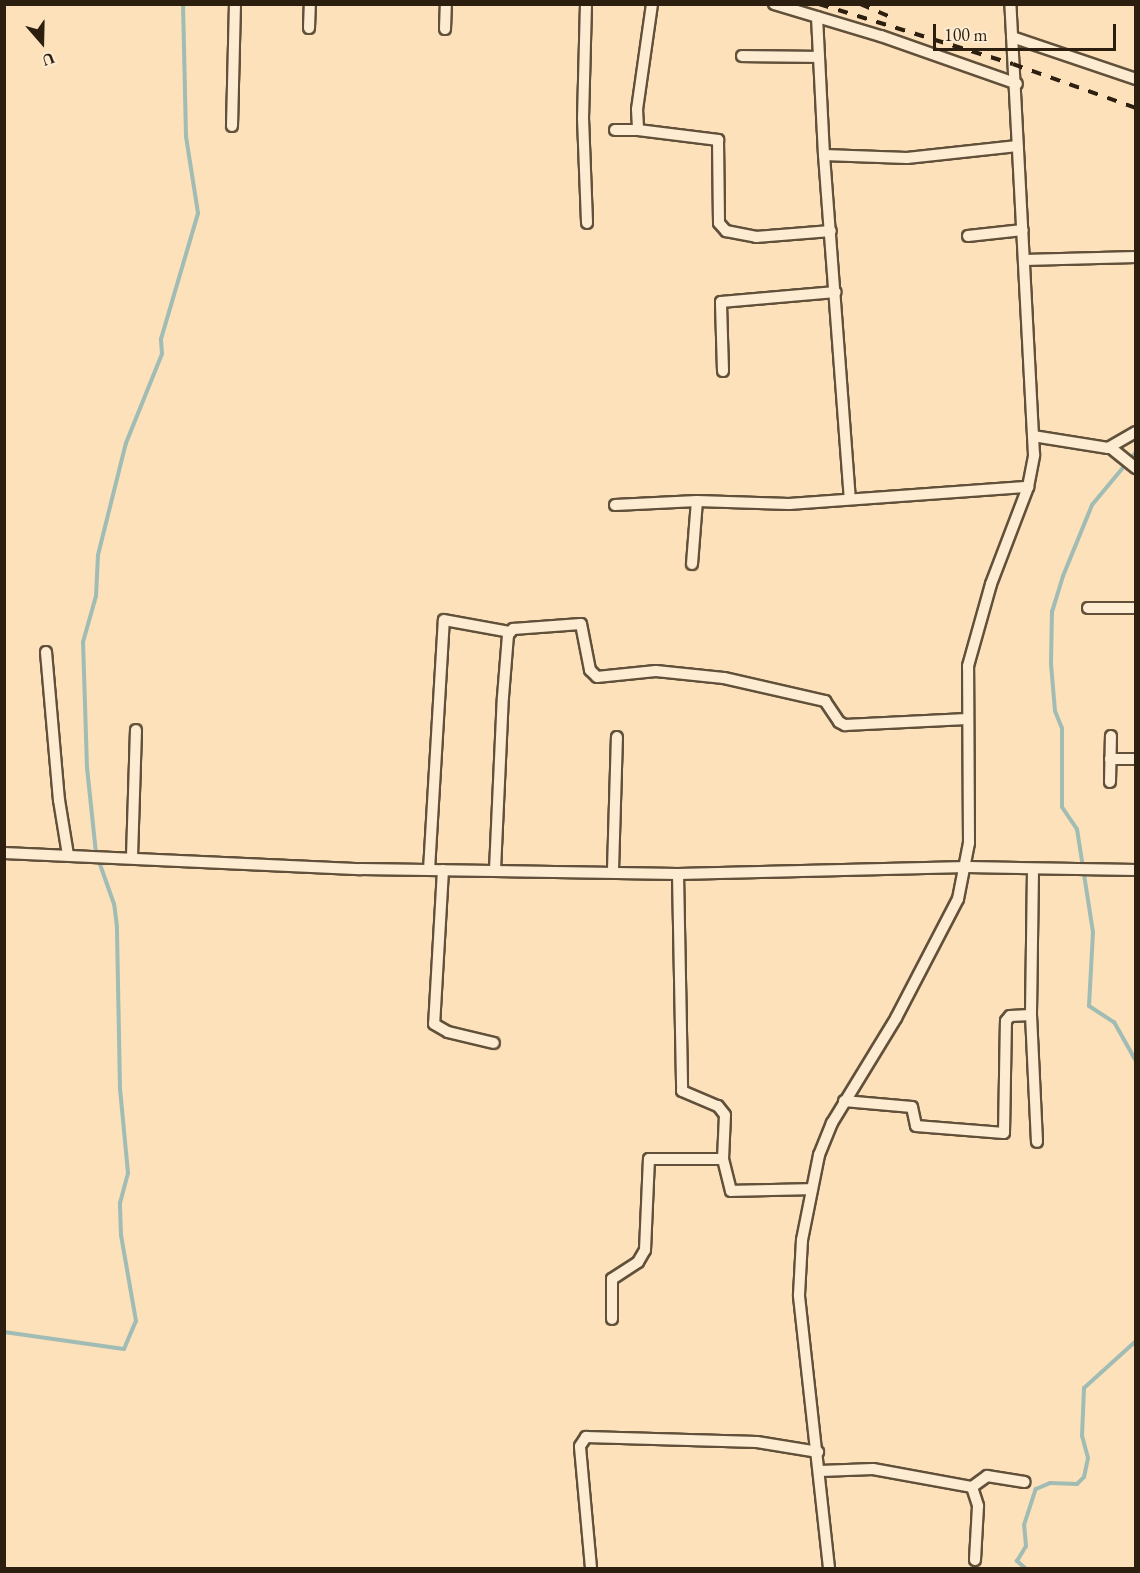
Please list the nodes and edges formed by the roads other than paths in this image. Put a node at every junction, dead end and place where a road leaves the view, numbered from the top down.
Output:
1 (235, 4) edge
2 (310, 4) edge
3 (446, 4) edge
4 (586, 4) edge
5 (652, 4) edge
6 (774, 4) edge
7 (1010, 4) edge
8 (818, 17) junction
9 (309, 28) dead end
10 (446, 29) dead end
11 (1012, 36) junction
12 (742, 56) dead end
13 (819, 57) junction
14 (1136, 79) edge
15 (1017, 84) junction
16 (232, 126) dead end
17 (615, 130) dead end
18 (638, 130) junction
19 (1017, 146) junction
20 (824, 155) junction
21 (587, 223) dead end
22 (1023, 230) junction
23 (831, 231) junction
24 (969, 237) dead end
25 (1136, 257) edge
26 (1024, 260) junction
27 (836, 292) junction
28 (723, 371) dead end
29 (1136, 432) edge
30 (1033, 436) junction
31 (1114, 451) junction
32 (1136, 468) edge
33 (1028, 487) junction
34 (850, 499) junction
35 (697, 501) junction
36 (615, 505) dead end
37 (692, 564) dead end
38 (1088, 608) dead end
39 (1136, 608) edge
40 (510, 632) junction
41 (46, 652) dead end
42 (967, 718) junction
43 (136, 729) dead end
44 (1111, 736) dead end
45 (617, 737) dead end
46 (1110, 759) junction
47 (1136, 759) edge
48 (1110, 782) dead end
49 (4, 853) edge
50 (68, 855) junction
51 (132, 857) junction
52 (967, 867) junction
53 (429, 870) junction
54 (443, 870) junction
55 (495, 870) junction
56 (613, 870) junction
57 (1033, 870) junction
58 (1136, 870) edge
59 (678, 874) junction
60 (1031, 1016) junction
61 (494, 1043) dead end
62 (844, 1101) junction
63 (1036, 1142) dead end
64 (723, 1159) junction
65 (812, 1188) junction
66 (612, 1319) dead end
67 (818, 1452) junction
68 (820, 1471) junction
69 (1025, 1482) dead end
70 (972, 1486) junction
71 (975, 1560) dead end
72 (591, 1569) edge
73 (830, 1569) edge

1 - 16 street
2 - 9 street
3 - 10 street
4 - 21 street
5 - 18 street
6 - 8 street
7 - 11 street
8 - 13 street
8 - 15 street
11 - 14 street
11 - 15 street
12 - 13 street
13 - 20 street
15 - 19 street
17 - 18 street
18 - 23 street
19 - 20 street
19 - 22 street
20 - 23 street
22 - 24 street
22 - 26 street
23 - 27 street
25 - 26 street
26 - 30 street
27 - 28 street
27 - 34 street
29 - 31 street
30 - 31 street
30 - 33 street
31 - 32 street
33 - 34 street
33 - 42 street
34 - 35 street
35 - 36 street
35 - 37 street
38 - 39 street
40 - 42 street
40 - 53 street
40 - 55 street
41 - 50 street
42 - 52 street
43 - 51 street
44 - 46 street
45 - 56 street
46 - 47 street
46 - 48 street
49 - 50 street
50 - 51 street
51 - 53 street
52 - 57 street
52 - 59 street
52 - 62 street
53 - 54 street
54 - 55 street
54 - 61 street
55 - 56 street
56 - 59 street
57 - 58 street
57 - 60 street
59 - 64 street
60 - 62 street
60 - 63 street
62 - 65 street
64 - 65 street
64 - 66 street
65 - 67 street
67 - 68 street
67 - 72 street
68 - 70 street
68 - 73 street
69 - 70 street
70 - 71 street

